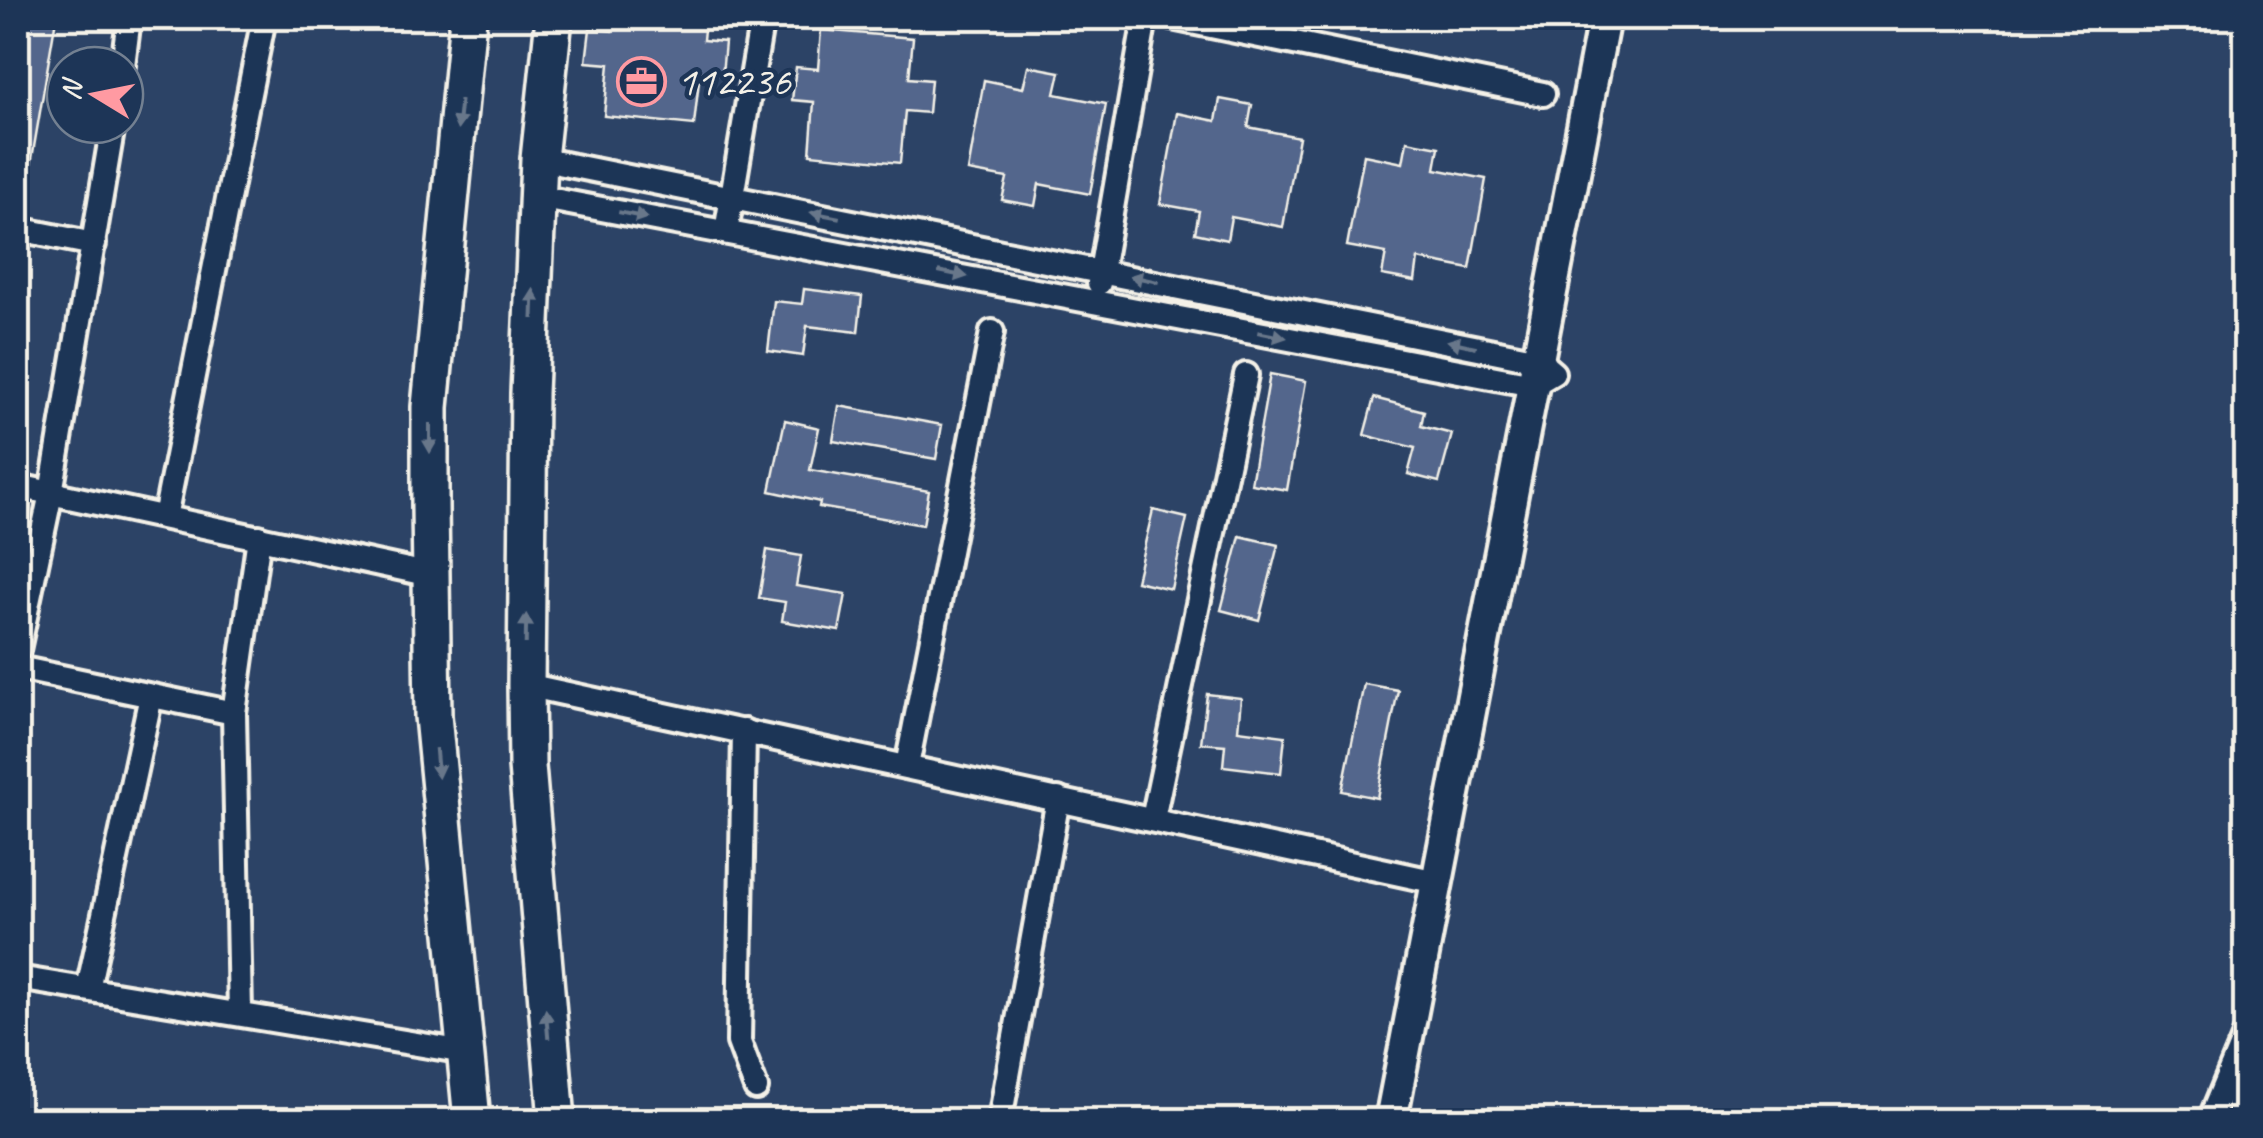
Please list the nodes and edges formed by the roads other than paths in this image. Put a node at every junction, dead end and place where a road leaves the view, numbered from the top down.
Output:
1 (129, 18) edge
2 (264, 18) edge
3 (468, 18) edge
4 (554, 18) edge
5 (762, 18) edge
6 (1144, 18) edge
7 (1172, 18) edge
8 (1604, 18) edge
9 (1621, 18) edge
10 (126, 45) edge
11 (1543, 94) dead end
12 (110, 145) edge
13 (539, 158) junction
14 (732, 196) junction
15 (538, 197) junction
16 (18, 229) edge
17 (726, 232) junction
18 (94, 244) junction
19 (1101, 270) junction
20 (1096, 301) junction
21 (992, 332) dead end
22 (1541, 373) junction
23 (1246, 375) dead end
24 (18, 486) edge
25 (51, 493) junction
26 (164, 516) junction
27 (259, 537) junction
28 (431, 575) junction
29 (18, 650) edge
30 (18, 668) edge
31 (526, 685) junction
32 (151, 696) junction
33 (234, 713) junction
34 (744, 732) junction
35 (906, 766) junction
36 (1058, 798) junction
37 (1153, 819) junction
38 (1436, 882) junction
39 (18, 978) edge
40 (88, 989) junction
41 (240, 1013) junction
42 (2246, 1032) edge
43 (465, 1052) junction
44 (756, 1088) dead end
45 (472, 1120) edge
46 (557, 1120) edge
47 (1000, 1120) edge
48 (1390, 1120) edge
49 (1411, 1120) edge
50 (2210, 1120) edge

1 - 10 street
2 - 26 street
3 -> 28 main road
4 - 13 main road
5 - 14 street
6 - 19 street
7 - 11 street
8 - 22 street
9 - 22 street
12 - 18 street
13 - 14 street
13 - 15 main road
14 - 17 street
19 -> 14 street
15 -> 17 street
31 -> 15 main road
16 - 18 street
17 -> 20 street
18 - 25 street
19 - 20 street
22 -> 19 street
20 -> 22 street
21 - 35 street
22 - 38 street
22 - 49 street
23 - 37 street
24 - 25 street
25 - 26 street
25 - 29 street
26 - 27 street
27 - 28 street
27 - 33 street
28 -> 43 main road
30 - 32 street
31 - 34 street
46 -> 31 main road
32 - 33 street
32 - 40 street
33 - 41 street
34 - 35 street
34 - 44 street
35 - 36 street
36 - 37 street
36 - 47 street
37 - 38 street
38 - 48 street
39 - 40 street
40 - 41 street
41 - 43 street
42 - 50 street
43 - 45 main road

